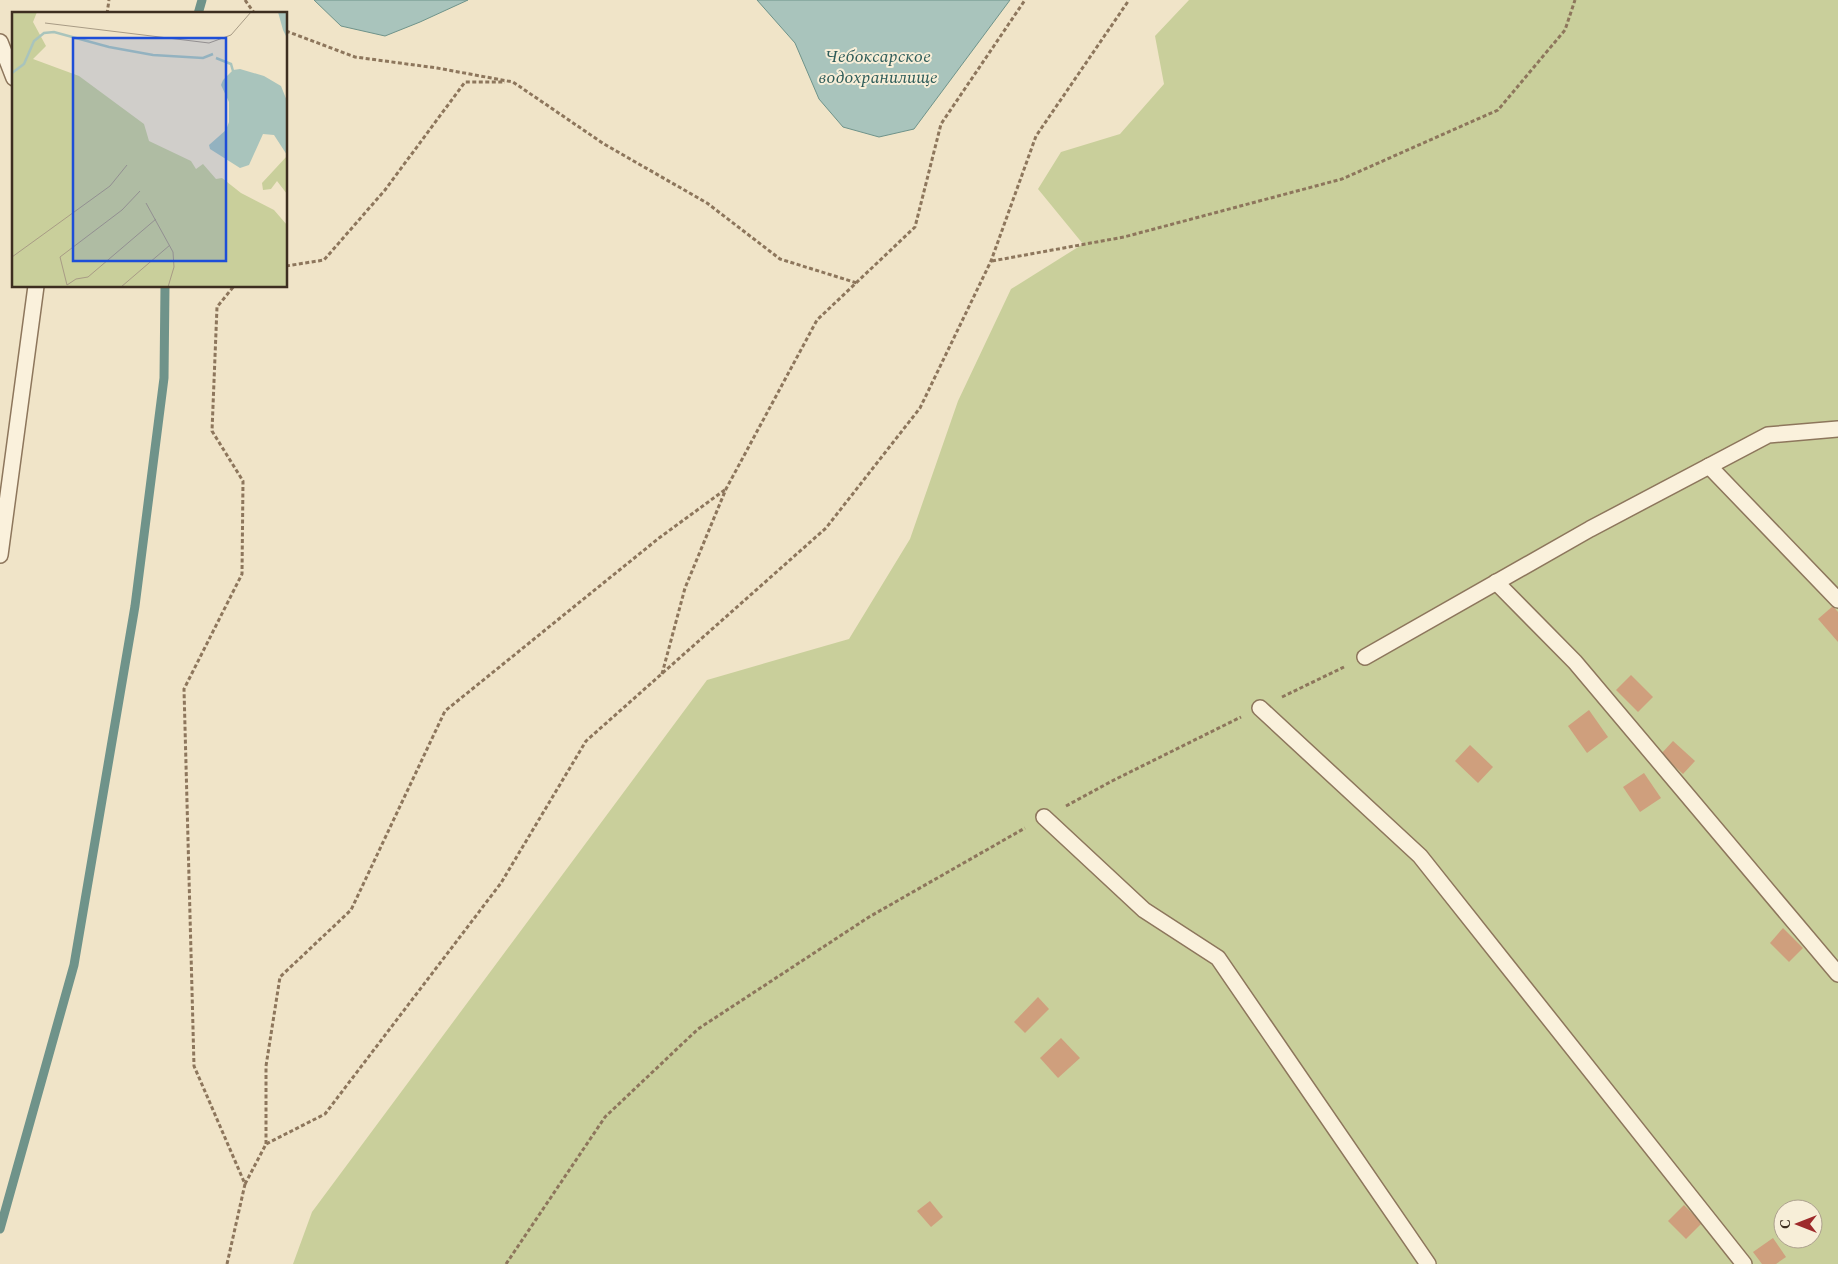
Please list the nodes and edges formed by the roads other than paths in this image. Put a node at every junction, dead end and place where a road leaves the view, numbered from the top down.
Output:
1 (0, 42) edge
2 (12, 73) edge
3 (36, 288) edge
4 (1838, 429) edge
5 (1709, 466) junction
6 (0, 556) edge
7 (1496, 582) junction
8 (1838, 600) edge
9 (1364, 657) road end
10 (1260, 708) road end
11 (1044, 817) road end
12 (1838, 974) edge
13 (1428, 1264) edge
14 (1744, 1264) edge

1 - 2 lane
3 - 6 lane
4 - 5 lane
5 - 7 lane
5 - 8 lane
7 - 9 lane
7 - 12 lane
10 - 14 lane
11 - 13 lane

